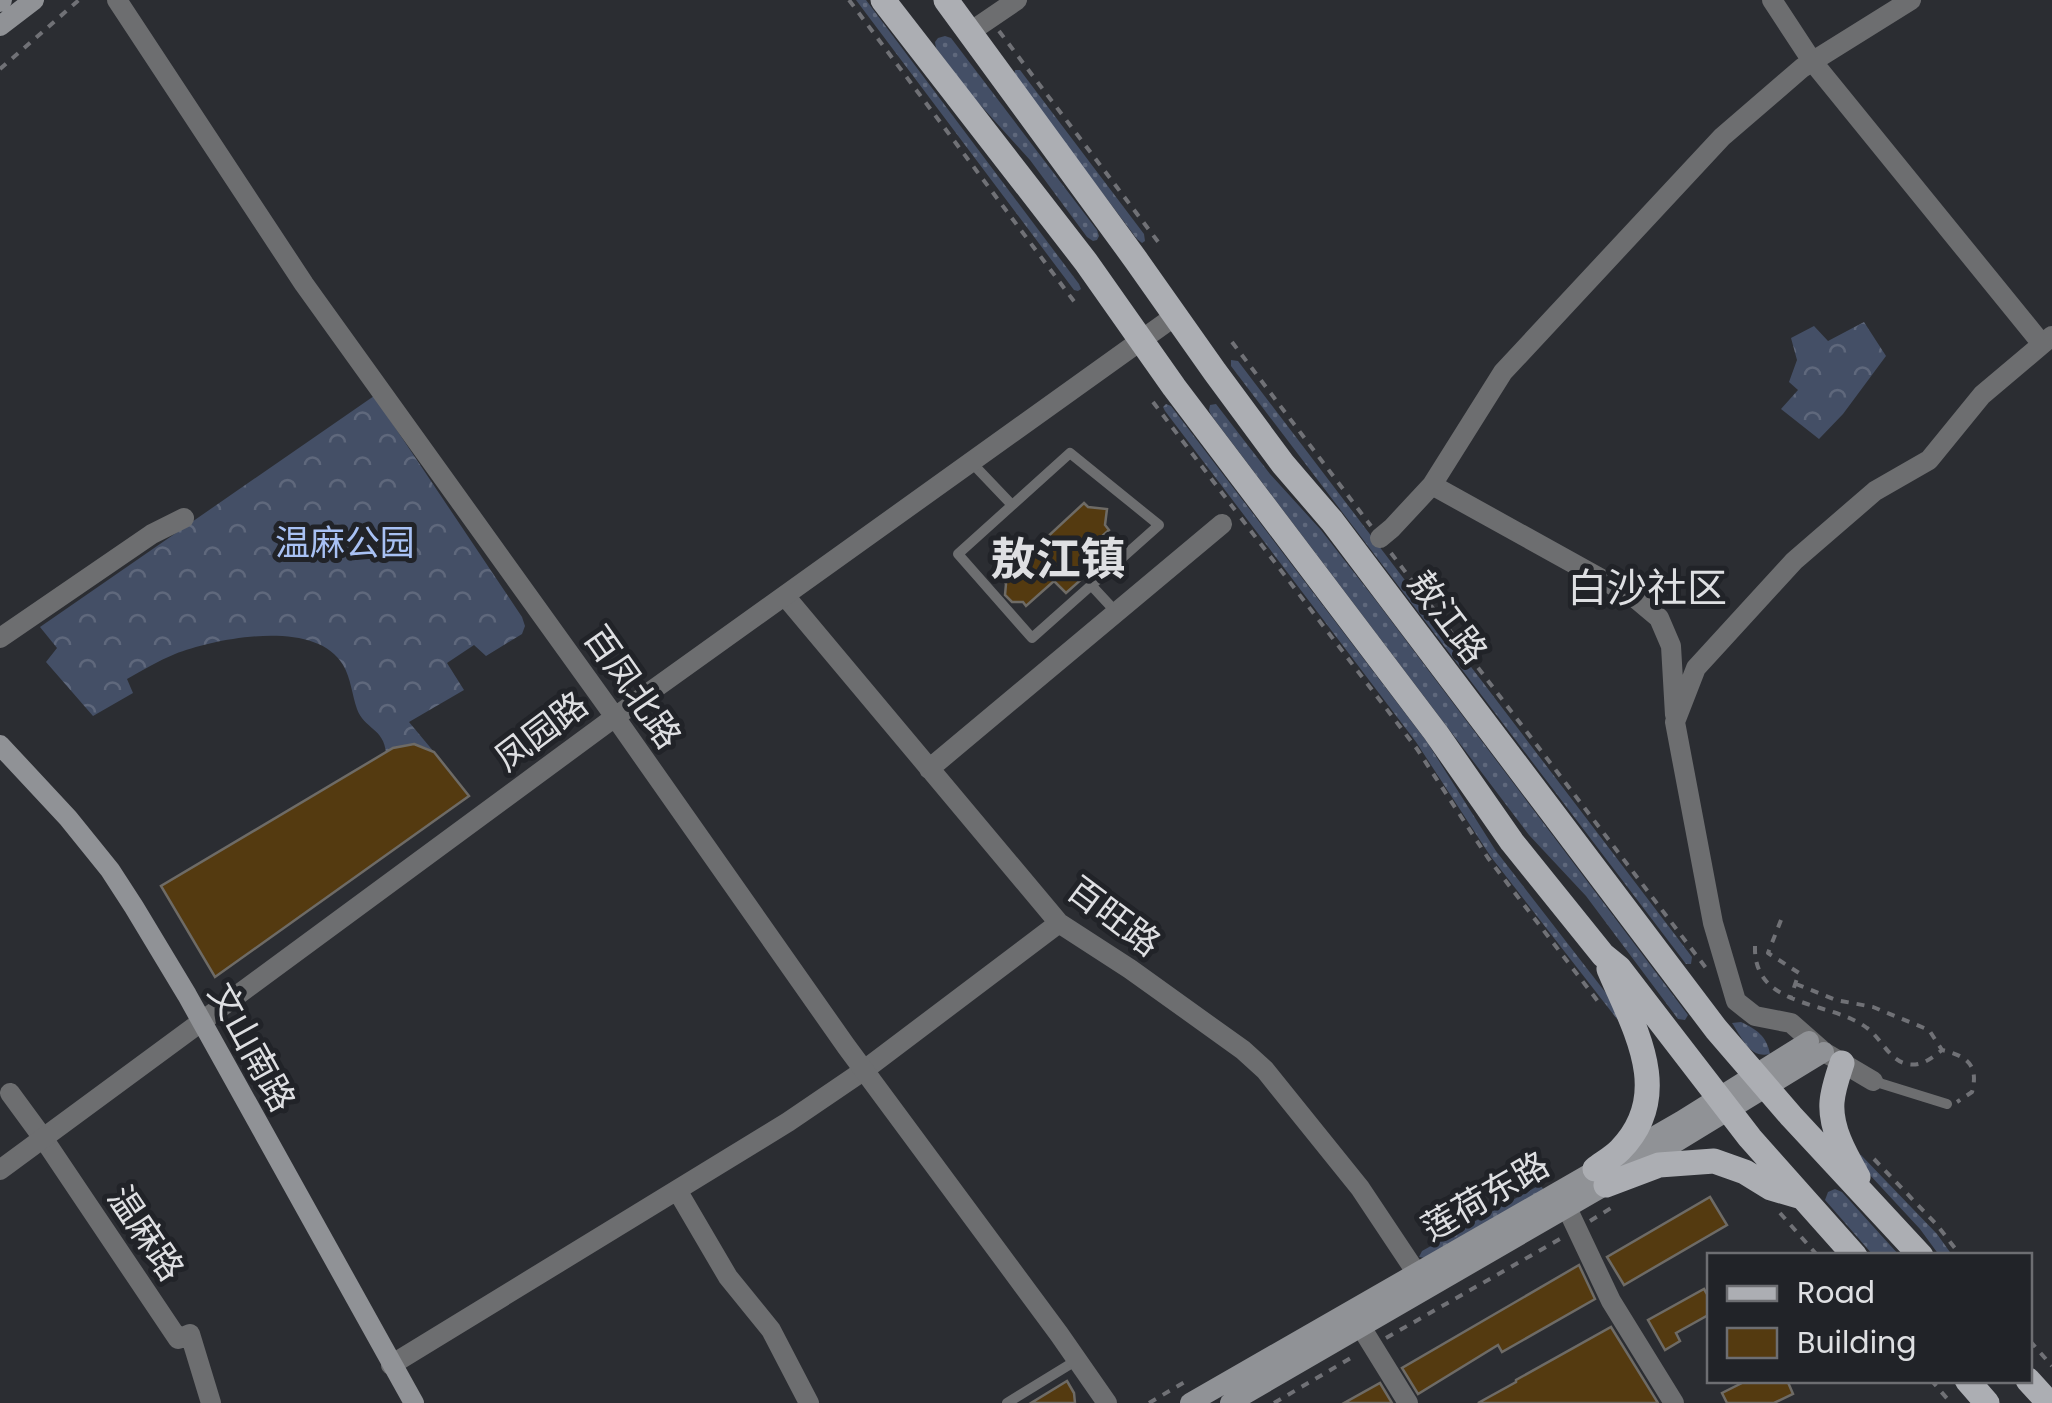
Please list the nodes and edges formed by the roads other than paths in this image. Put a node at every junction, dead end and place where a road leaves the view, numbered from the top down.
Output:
1 (34, 0) edge
2 (117, 0) edge
3 (883, 0) edge
4 (946, 0) edge
5 (1017, 0) edge
6 (1772, 0) edge
7 (1911, 0) edge
8 (1889, 6) edge
9 (980, 25) junction
10 (0, 26) edge
11 (1812, 61) junction
12 (1119, 237) junction
13 (1086, 262) junction
14 (1175, 316) junction
15 (1141, 340) junction
16 (2047, 340) edge
17 (1222, 383) junction
18 (1190, 408) junction
19 (971, 462) junction
20 (1432, 486) junction
21 (1012, 505) junction
22 (184, 518) dead end
23 (1222, 524) dead end
24 (1380, 538) road end
25 (1091, 585) junction
26 (785, 596) junction
27 (1116, 612) junction
28 (0, 638) edge
29 (615, 716) junction
30 (1676, 722) junction
31 (0, 746) edge
32 (929, 769) junction
33 (1059, 923) junction
34 (1603, 955) junction
35 (202, 1022) junction
36 (1825, 1052) junction
37 (864, 1071) junction
38 (1760, 1081) junction
39 (1874, 1081) joint
40 (10, 1093) dead end
41 (1724, 1104) junction
42 (1947, 1104) road end
43 (44, 1138) junction
44 (1839, 1169) junction
45 (0, 1170) edge
46 (1608, 1186) junction
47 (677, 1190) junction
48 (1802, 1197) junction
49 (1873, 1202) junction
50 (1566, 1208) junction
51 (1852, 1253) edge
52 (1918, 1253) edge
53 (1416, 1272) junction
54 (1361, 1327) junction
55 (1077, 1360) junction
56 (392, 1364) junction
57 (1970, 1383) edge
58 (2031, 1383) edge
59 (212, 1403) edge
60 (414, 1403) edge
61 (809, 1403) edge
62 (1007, 1403) edge
63 (1107, 1403) edge
64 (1190, 1403) edge
65 (1230, 1403) edge
66 (1408, 1403) edge
67 (1674, 1403) edge
68 (1988, 1403) edge
69 (2048, 1403) edge

1 - 10 main road
2 - 29 street, 百凤北路
3 - 13 main road
4 - 9 main road, 敖江路
5 - 9 street
6 - 11 street
7 - 8 street
8 - 11 street
9 - 12 main road, 敖江路
11 - 16 street
11 - 20 street
12 - 13 main road
12 - 14 main road, 敖江路
13 - 15 main road
14 - 15 street, 凤园路
14 - 17 main road, 敖江路
15 - 18 main road
15 - 19 street, 凤园路
16 - 30 street
17 - 18 main road
17 - 38 main road, 敖江路
18 - 34 main road
19 - 21 lane
19 - 26 street, 凤园路
20 - 24 street
20 - 30 street
21 - 25 lane
21 - 25 lane
22 - 28 street
23 - 27 street
25 - 27 lane
26 - 29 street, 凤园路
26 - 32 street, 百旺路
27 - 32 street
29 - 35 street, 凤园路
29 - 37 street, 百凤北路
30 - 36 street
31 - 35 main road, 文山南路
32 - 33 street, 百旺路
33 - 37 street
33 - 53 street, 百旺路
34 - 41 main road
34 - 46 main road
35 - 43 street, 凤园路
35 - 56 main road, 文山南路
36 - 38 main road, 莲荷东路
36 - 39 street
36 - 49 main road
37 - 47 street
37 - 55 street, 百凤北路
38 - 41 main road, 莲荷东路
38 - 44 main road, 敖江路
39 - 42 lane
40 - 43 street, 温麻路
41 - 46 main road, 莲荷东路
41 - 48 main road
43 - 45 street, 凤园路
43 - 59 street, 温麻路
44 - 48 main road
44 - 49 main road, 敖江路
46 - 48 main road
46 - 50 main road, 莲荷东路
46 - 53 main road, 莲荷东路
47 - 56 street
47 - 61 street
48 - 51 main road
49 - 52 main road, 敖江路
50 - 54 main road, 莲荷东路
50 - 67 street
53 - 64 main road, 莲荷东路
54 - 65 main road, 莲荷东路
54 - 66 street
55 - 62 lane
55 - 63 street, 百凤北路
56 - 60 main road, 文山南路
57 - 68 main road
58 - 69 main road

